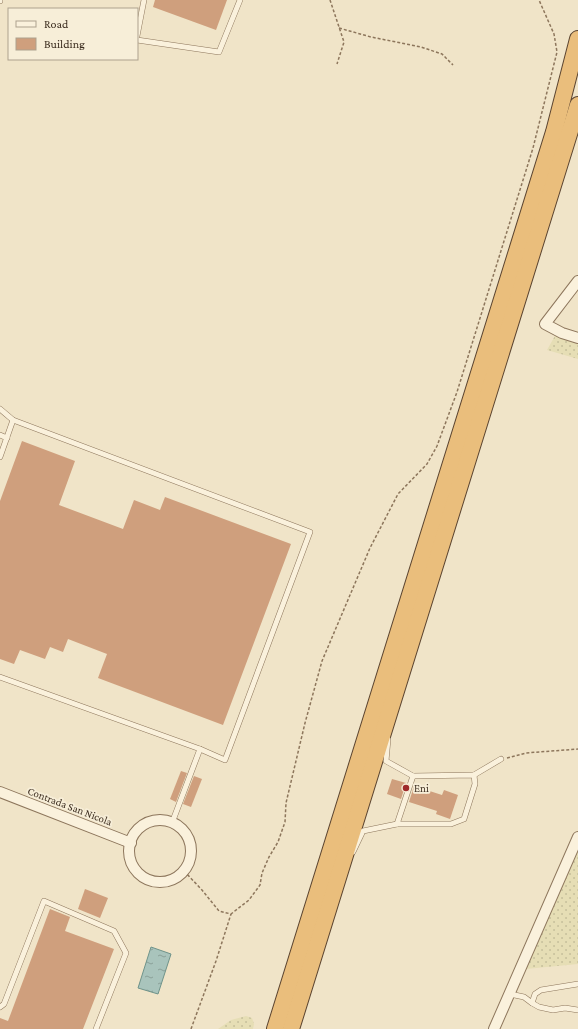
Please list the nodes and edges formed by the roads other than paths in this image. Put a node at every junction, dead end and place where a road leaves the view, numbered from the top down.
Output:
1 (144, 0) edge
2 (240, 0) edge
3 (138, 31) edge
4 (578, 39) edge
5 (138, 40) edge
6 (578, 106) edge
7 (578, 280) edge
8 (578, 338) edge
9 (0, 409) edge
10 (13, 420) junction
11 (0, 435) edge
12 (7, 438) junction
13 (0, 458) edge
14 (0, 677) edge
15 (394, 698) junction
16 (200, 749) junction
17 (501, 759) road end
18 (474, 775) junction
19 (413, 776) junction
20 (0, 792) edge
21 (172, 822) junction
22 (397, 824) junction
23 (578, 837) edge
24 (131, 843) junction
25 (351, 859) dead end
26 (348, 866) dead end
27 (329, 908) junction
28 (578, 984) edge
29 (510, 994) junction
30 (532, 1003) junction
31 (0, 1007) edge
32 (578, 1010) edge
33 (96, 1029) edge
34 (275, 1029) edge
35 (291, 1029) edge
36 (494, 1029) edge

1 - 3 lane
2 - 5 lane
4 - 34 highway
6 - 15 highway
7 - 8 street
9 - 10 lane
10 - 12 lane
10 - 16 lane
11 - 12 lane
12 - 13 lane
14 - 16 lane
15 - 19 lane
15 - 27 highway
16 - 21 lane
17 - 18 lane
18 - 19 lane
18 - 22 lane
19 - 22 lane
20 - 24 street, Contrada San Nicola
21 - 24 street
21 - 24 street
22 - 25 lane
23 - 29 street
26 - 27 lane
27 - 35 highway
28 - 30 lane
29 - 30 lane
29 - 36 street
30 - 32 lane
31 - 33 lane

